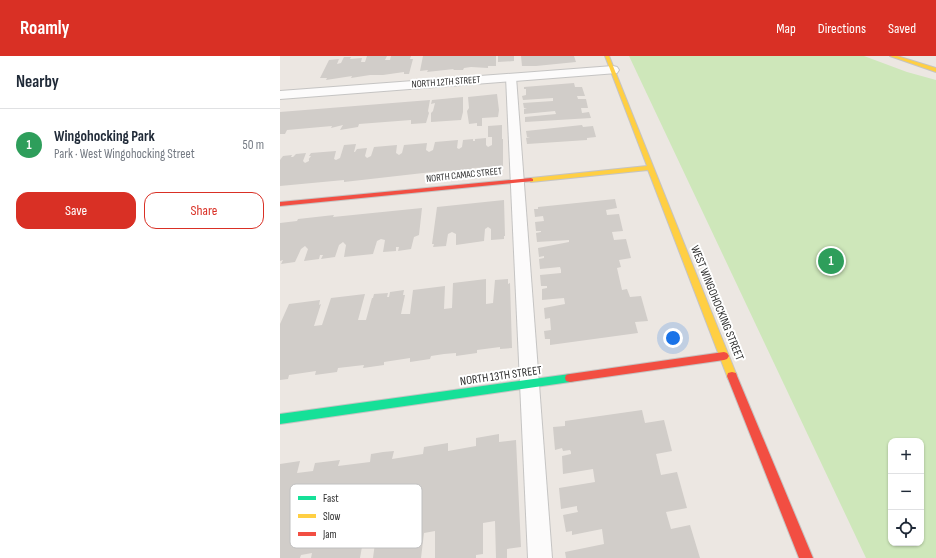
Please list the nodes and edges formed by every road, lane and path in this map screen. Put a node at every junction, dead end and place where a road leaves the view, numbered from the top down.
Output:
1 (607, 56) edge
2 (892, 56) edge
3 (613, 70) junction
4 (936, 70) edge
5 (511, 77) junction
6 (280, 95) edge
7 (650, 168) junction
8 (517, 181) junction
9 (280, 204) edge
10 (724, 356) junction
11 (528, 384) junction
12 (280, 419) edge
13 (540, 558) edge
14 (806, 558) edge

1 - 3 main road, WEST WINGOHOCKING STREET
2 - 4 main road
3 - 5 street, NORTH 12TH STREET
3 - 7 main road, WEST WINGOHOCKING STREET
5 - 6 street, NORTH 12TH STREET
5 - 8 lane
7 - 8 main road, NORTH CAMAC STREET
7 - 10 main road, WEST WINGOHOCKING STREET
8 - 9 main road, NORTH CAMAC STREET
8 - 11 lane
10 - 11 main road, NORTH 13TH STREET
10 - 14 main road, WEST WINGOHOCKING STREET
11 - 12 main road, NORTH 13TH STREET
11 - 13 lane

